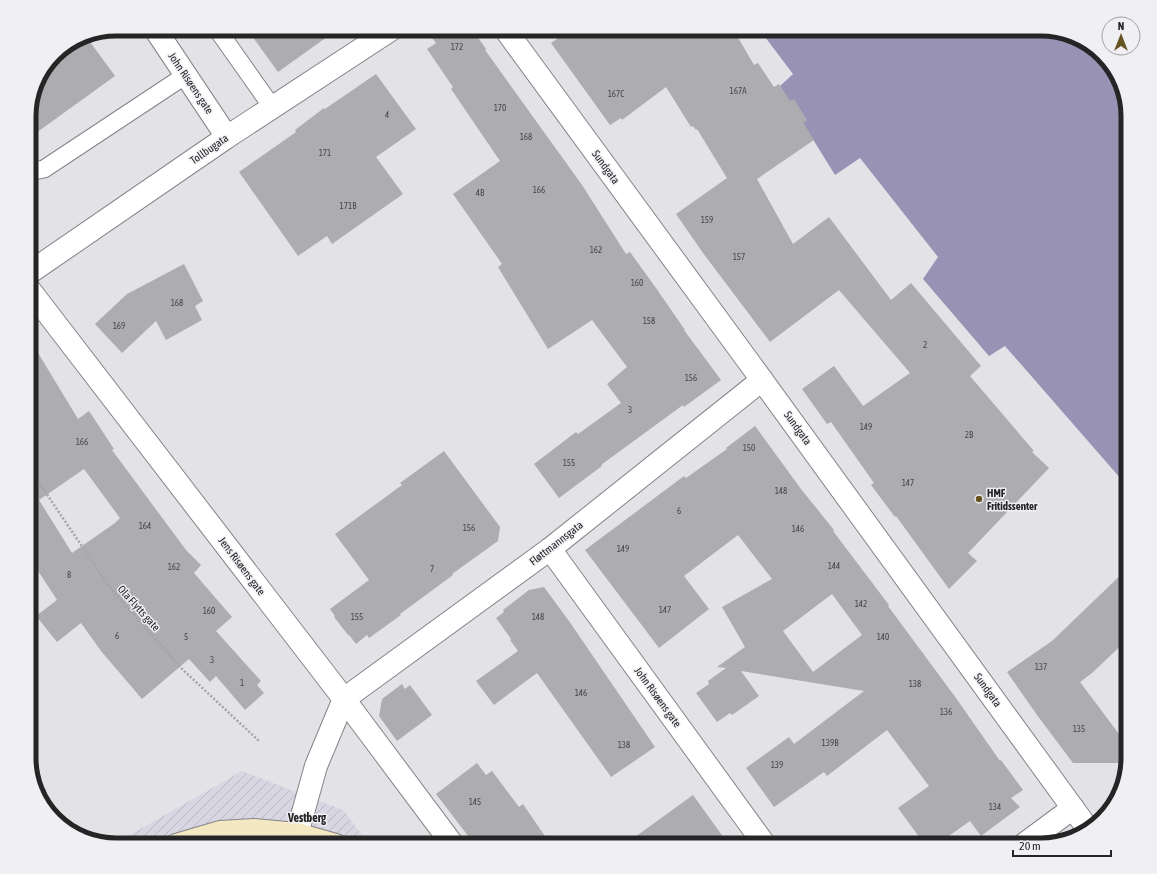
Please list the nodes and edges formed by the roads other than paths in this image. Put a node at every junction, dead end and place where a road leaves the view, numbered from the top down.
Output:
1 (160, 36) edge
2 (222, 36) edge
3 (381, 36) edge
4 (510, 36) edge
5 (186, 75) junction
6 (272, 107) junction
7 (227, 137) junction
8 (36, 171) edge
9 (36, 268) edge
10 (36, 298) edge
11 (762, 380) junction
12 (550, 548) junction
13 (344, 699) junction
14 (1074, 808) junction
15 (1085, 824) edge
16 (297, 834) junction
17 (199, 838) edge
18 (311, 838) edge
19 (448, 838) edge
20 (761, 838) edge
21 (1033, 838) edge

1 - 5 street, John Risøens gate
2 - 6 lane
3 - 6 street, Tollbugata
4 - 11 street, Sundgata
5 - 7 street, John Risøens gate
5 - 8 lane
6 - 7 street, Tollbugata
7 - 9 street, Tollbugata
10 - 13 street, Jens Risøens gate
11 - 12 street, Fløttmannsgata
11 - 14 street, Sundgata
12 - 13 street, Fløttmannsgata
12 - 20 street, John Risøens gate
13 - 16 street
13 - 19 street, Jens Risøens gate
14 - 15 street, Sundgata
14 - 21 street
16 - 17 main road
16 - 18 main road

